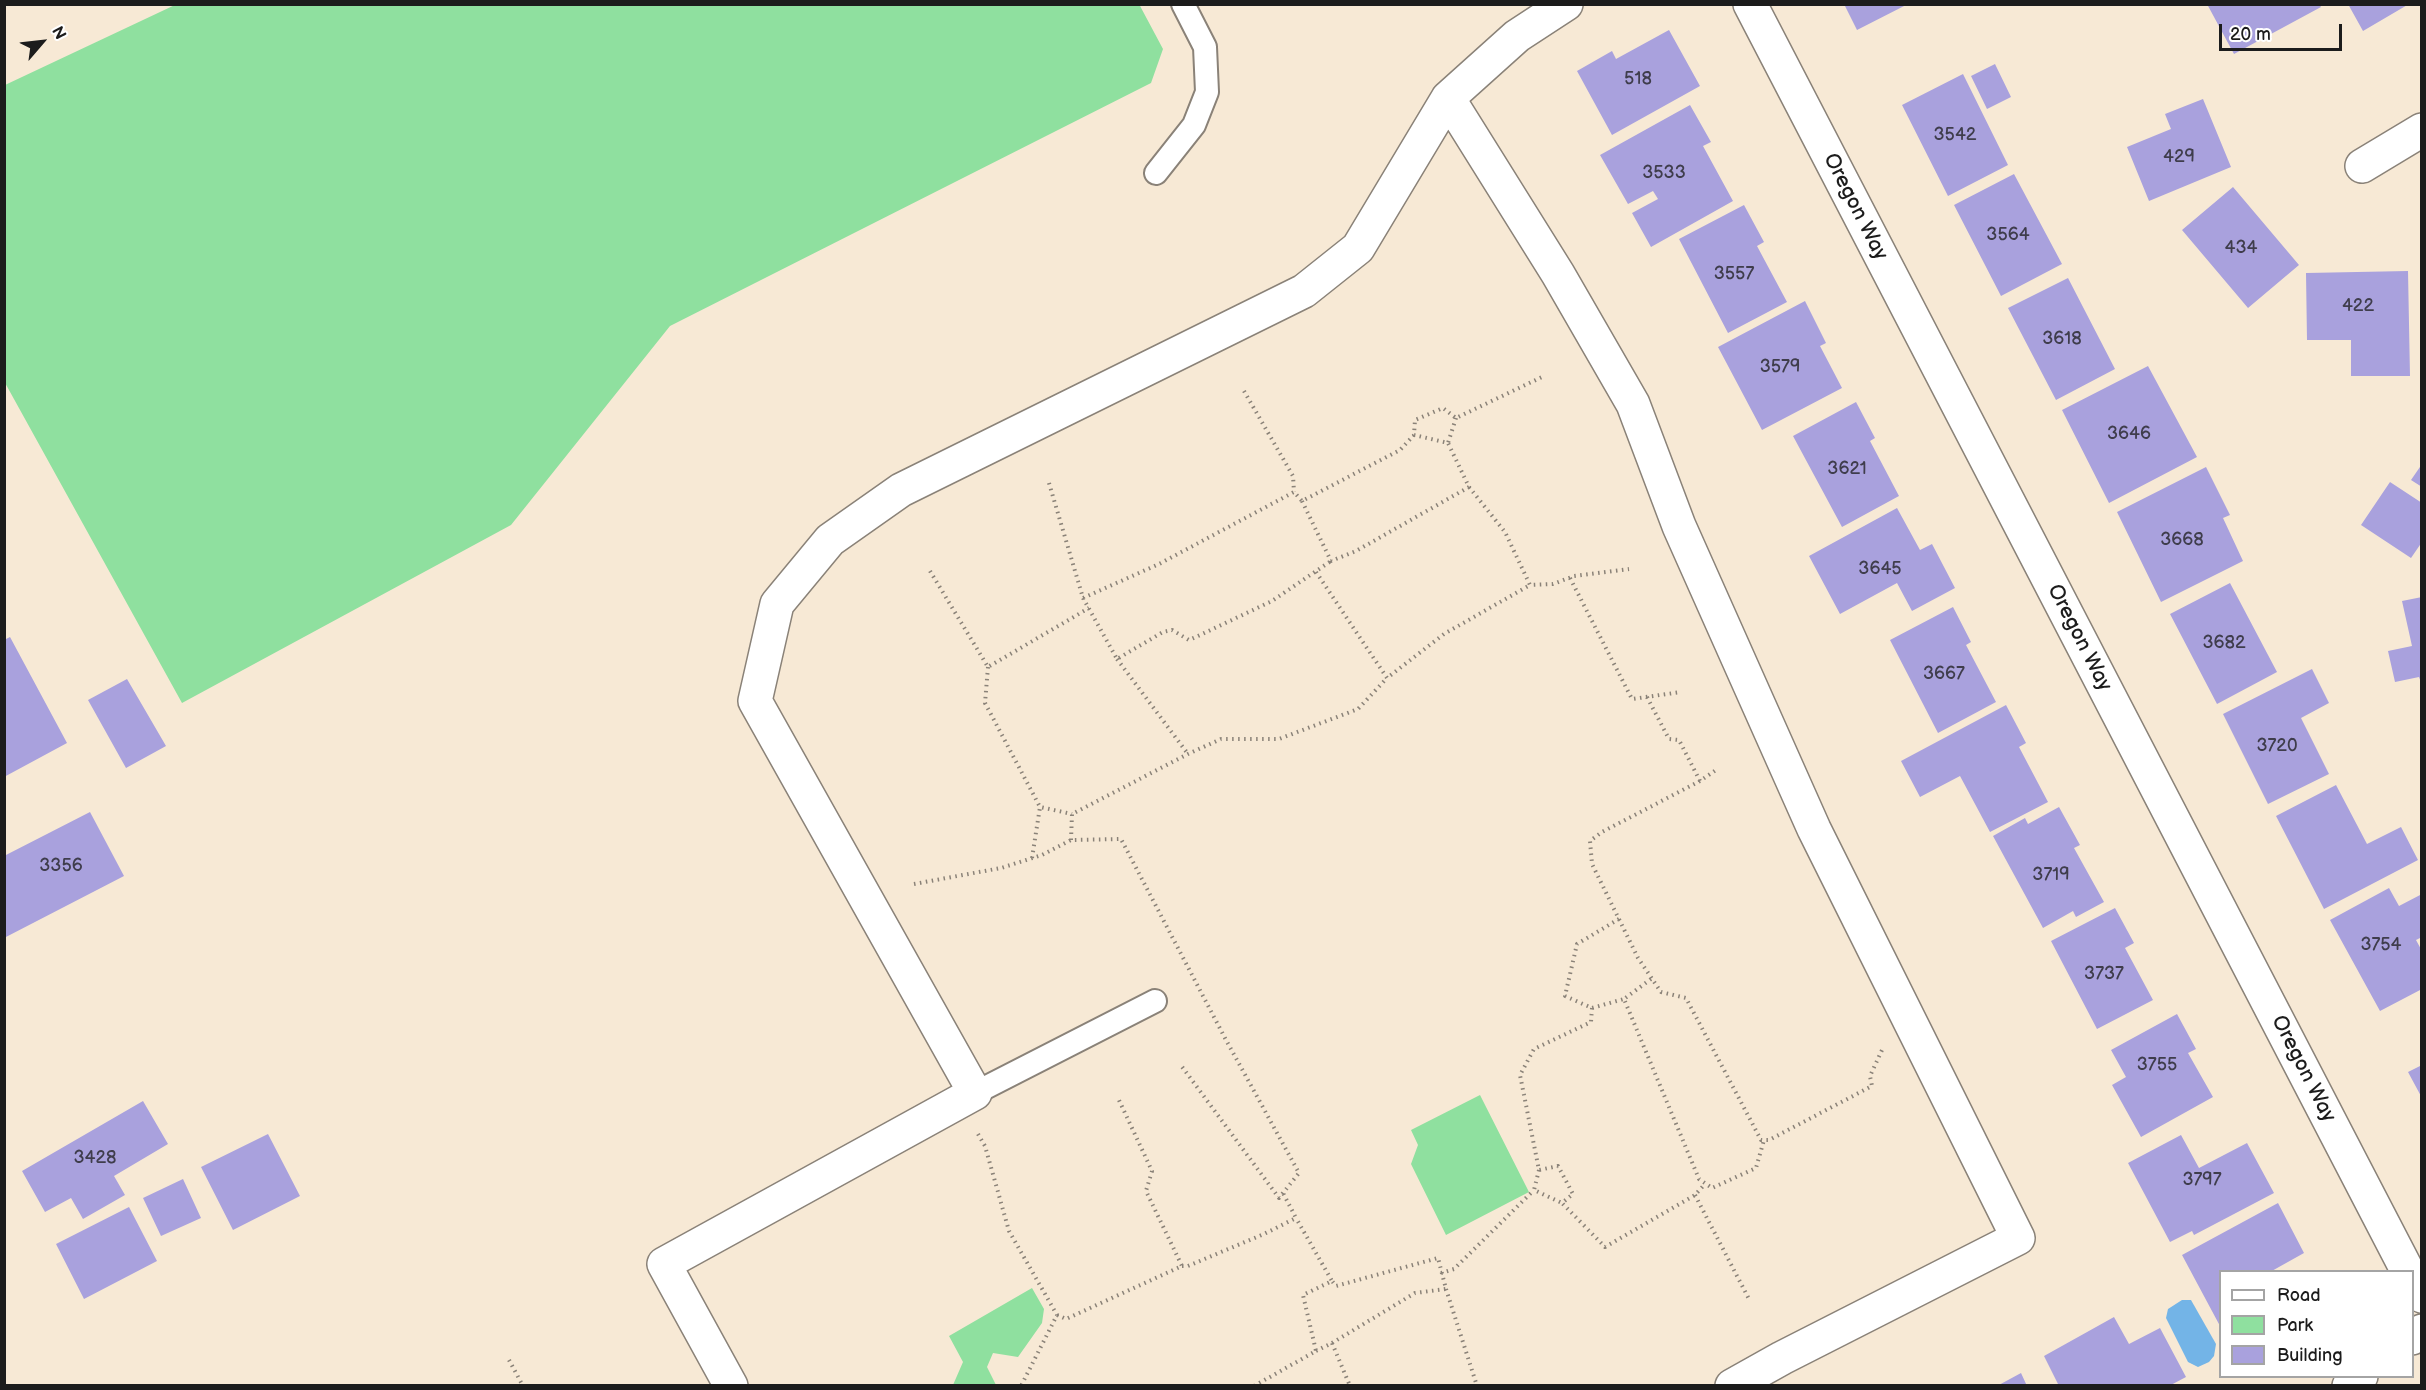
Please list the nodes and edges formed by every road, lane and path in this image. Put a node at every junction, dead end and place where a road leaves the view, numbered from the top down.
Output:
1 (1183, 4) edge
2 (1566, 4) edge
3 (1750, 4) edge
4 (1448, 98) junction
5 (2421, 130) edge
6 (2362, 166) dead end
7 (1156, 173) dead end
8 (1542, 377) dead end
9 (1244, 391) dead end
10 (1456, 418) junction
11 (1413, 435) junction
12 (1448, 442) junction
13 (1049, 483) dead end
14 (1469, 487) junction
15 (1294, 492) junction
16 (1302, 501) junction
17 (1331, 561) junction
18 (1629, 568) dead end
19 (930, 570) dead end
20 (1317, 572) junction
21 (1570, 578) junction
22 (1530, 585) junction
23 (1083, 598) junction
24 (1089, 608) junction
25 (1117, 659) junction
26 (988, 667) junction
27 (1387, 678) junction
28 (1681, 692) dead end
29 (1647, 697) junction
30 (1188, 754) junction
31 (1716, 770) dead end
32 (1701, 781) junction
33 (1040, 807) junction
34 (1072, 814) junction
35 (1071, 840) junction
36 (1032, 858) junction
37 (914, 884) dead end
38 (1619, 919) junction
39 (1652, 978) junction
40 (1624, 999) junction
41 (1155, 1001) dead end
42 (1592, 1008) junction
43 (1884, 1045) dead end
44 (1180, 1064) dead end
45 (968, 1097) junction
46 (1118, 1098) dead end
47 (1764, 1140) junction
48 (1539, 1170) junction
49 (1705, 1184) junction
50 (1534, 1190) junction
51 (1283, 1193) junction
52 (1695, 1195) junction
53 (1562, 1203) junction
54 (1296, 1218) junction
55 (1182, 1266) junction
56 (2407, 1270) edge
57 (1442, 1273) junction
58 (1332, 1281) junction
59 (1446, 1288) junction
60 (1750, 1301) dead end
61 (1057, 1315) junction
62 (1332, 1342) junction
63 (1316, 1351) junction
64 (509, 1360) dead end
65 (523, 1386) edge
66 (731, 1386) edge
67 (1021, 1386) edge
68 (1254, 1386) edge
69 (1350, 1386) edge
70 (1477, 1386) edge
71 (1732, 1386) edge

1 - 7 lane
2 - 4 street
3 - 56 street, Oregon Way
4 - 45 street
4 - 71 street
5 - 6 street
8 - 10 path
9 - 15 path
10 - 11 path
10 - 12 path
11 - 12 path
11 - 16 path
12 - 14 path
13 - 23 path
14 - 17 path
14 - 22 path
15 - 16 path
15 - 23 path
16 - 17 path
17 - 20 path
18 - 21 path
19 - 26 path
20 - 25 path
20 - 27 path
21 - 22 path
21 - 29 path
22 - 27 path
23 - 24 path
24 - 25 path
24 - 26 path
25 - 30 path
26 - 33 path
27 - 30 path
28 - 29 path
29 - 32 path
30 - 34 path
31 - 32 path
32 - 38 path
33 - 34 path
33 - 36 path
34 - 35 path
35 - 36 path
35 - 51 path
36 - 37 path
38 - 39 path
38 - 42 path
39 - 40 path
39 - 47 path
40 - 42 path
40 - 49 path
41 - 45 lane
42 - 48 path
43 - 47 path
44 - 51 path
45 - 61 path
45 - 66 street
46 - 55 path
47 - 49 path
48 - 50 path
48 - 53 path
49 - 52 path
50 - 53 path
50 - 57 path
51 - 54 path
52 - 53 path
52 - 60 path
54 - 55 path
54 - 58 path
55 - 61 path
57 - 58 path
57 - 59 path
58 - 63 path
59 - 62 path
59 - 70 path
61 - 67 path
62 - 63 path
62 - 69 path
63 - 68 path
64 - 65 path

